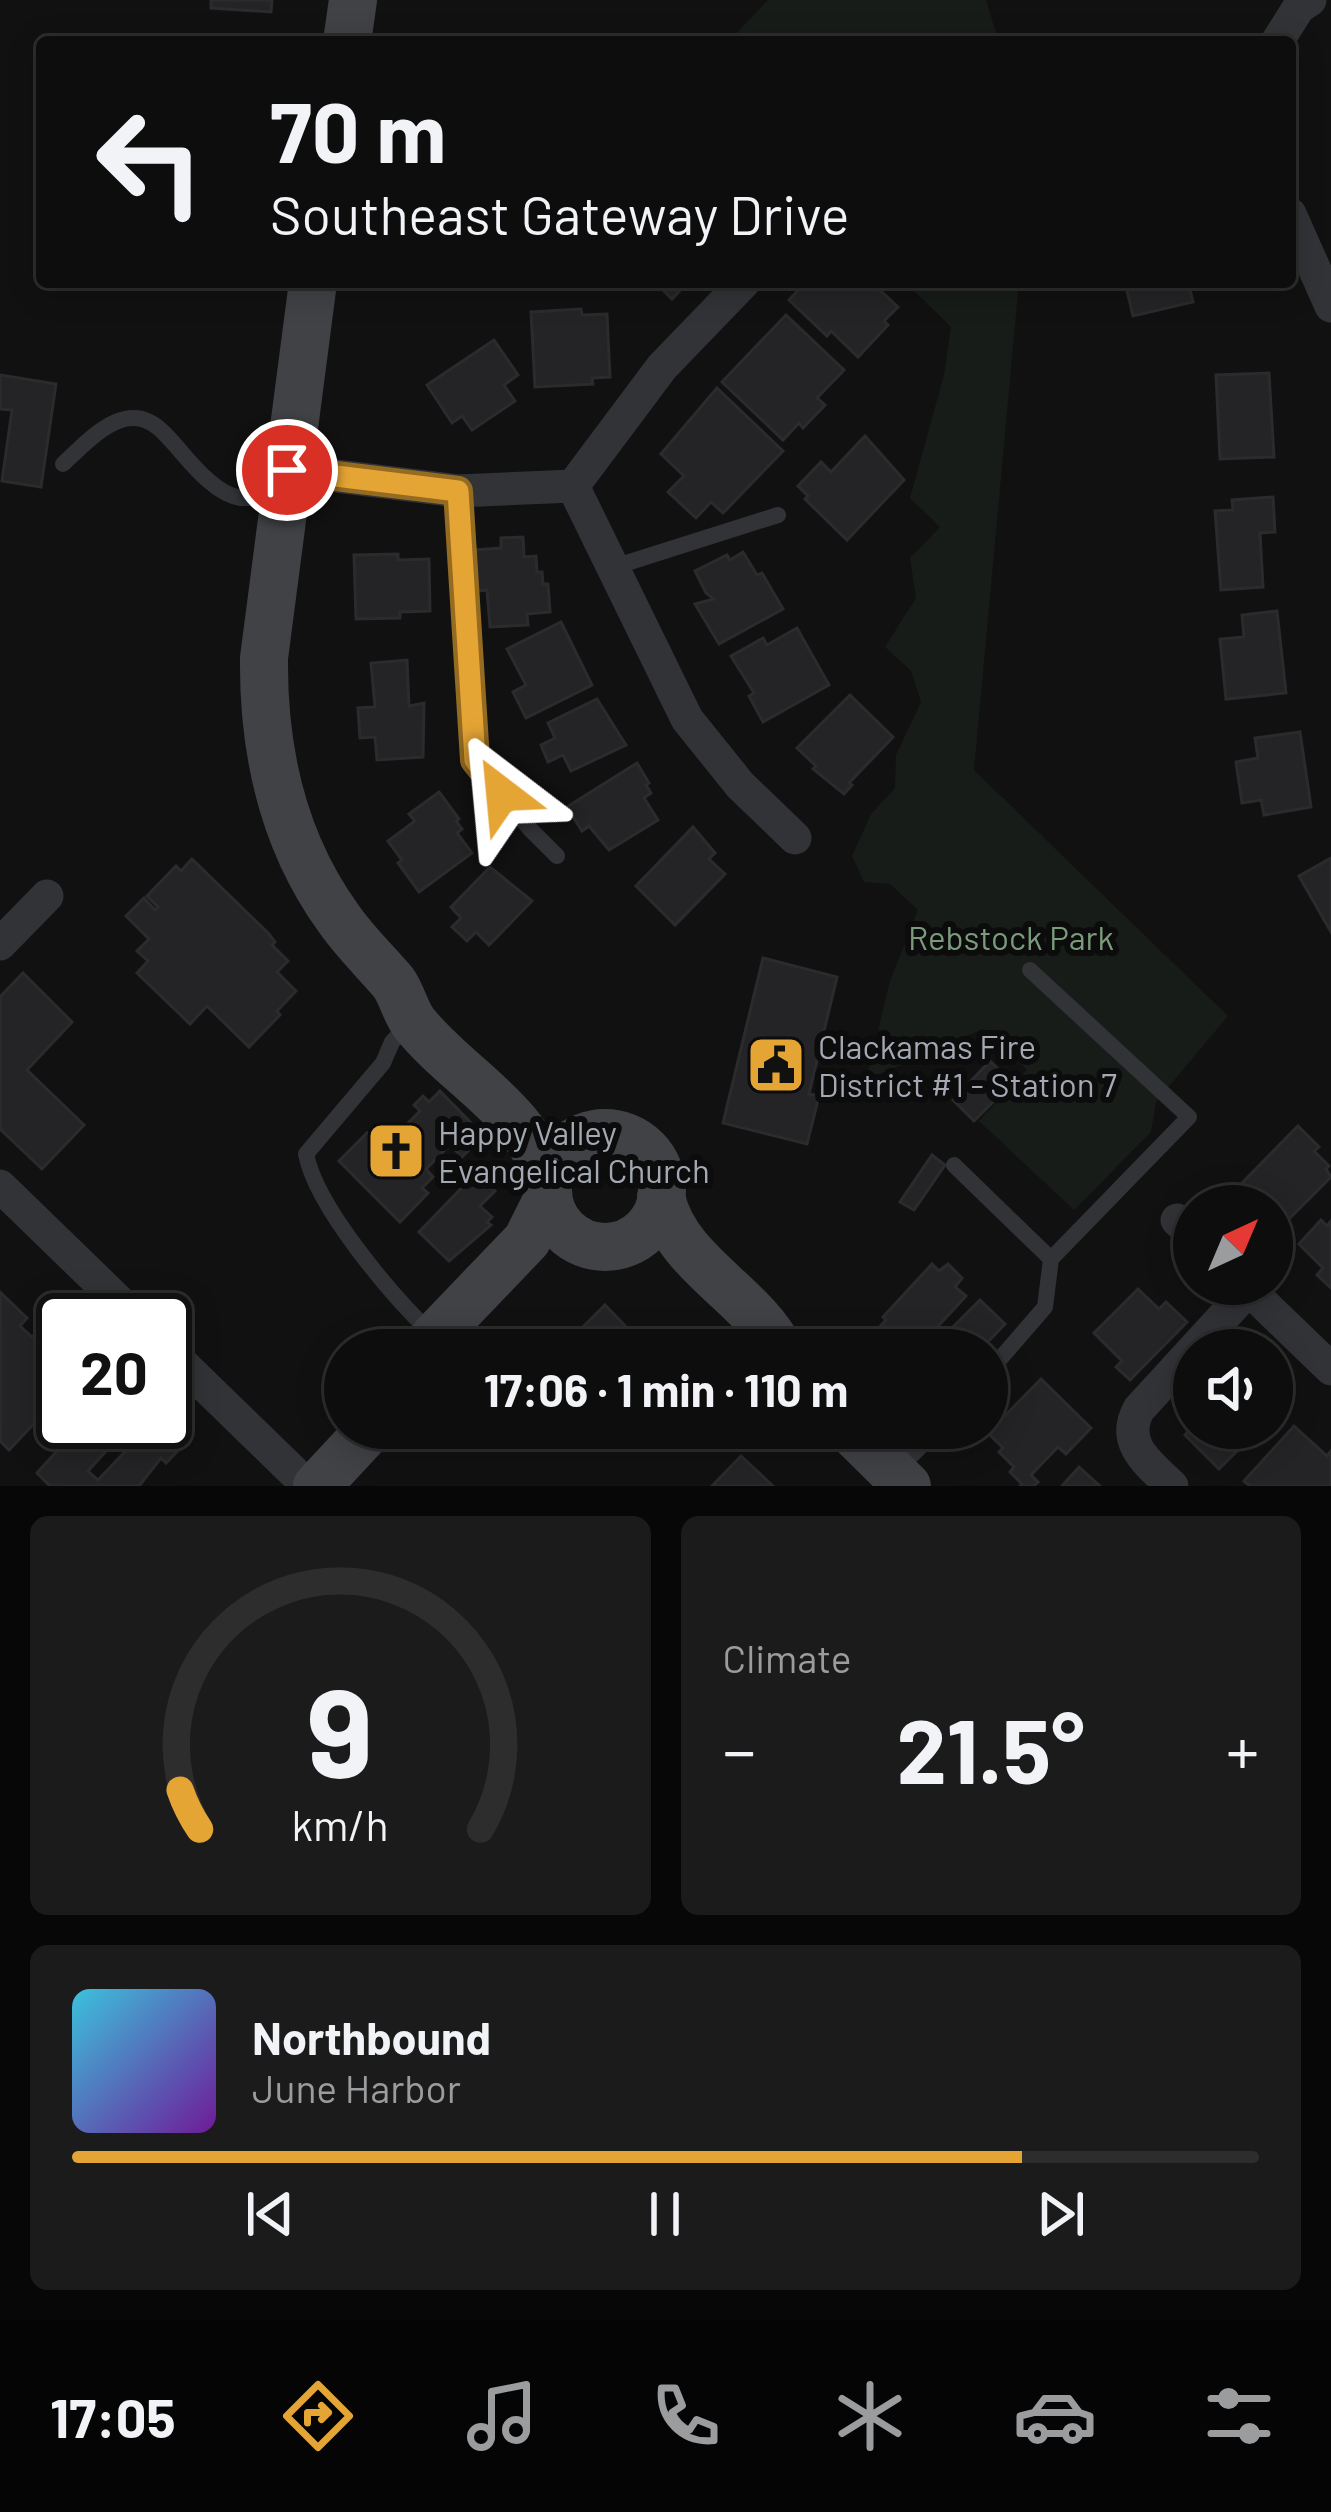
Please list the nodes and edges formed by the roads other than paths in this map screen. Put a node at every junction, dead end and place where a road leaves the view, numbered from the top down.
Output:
1 (353, 0) edge
2 (1310, 0) edge
3 (348, 36) edge
4 (1281, 36) edge
5 (1296, 227) edge
6 (313, 288) edge
7 (738, 288) edge
8 (1331, 306) edge
9 (63, 464) dead end
10 (285, 480) junction
11 (573, 486) junction
12 (458, 491) junction
13 (778, 515) dead end
14 (614, 567) junction
15 (795, 838) dead end
16 (557, 856) dead end
17 (47, 896) dead end
18 (0, 944) edge
19 (1030, 970) dead end
20 (404, 1003) junction
21 (596, 1134) junction
22 (954, 1165) dead end
23 (0, 1186) edge
24 (548, 1191) junction
25 (662, 1197) junction
26 (606, 1246) junction
27 (1051, 1259) junction
28 (110, 1293) edge
29 (1230, 1305) edge
30 (1265, 1305) edge
31 (426, 1329) edge
32 (456, 1329) edge
33 (465, 1329) edge
34 (724, 1329) edge
35 (769, 1329) edge
36 (1008, 1350) edge
37 (1331, 1369) edge
38 (192, 1373) edge
39 (351, 1449) edge
40 (869, 1449) edge
41 (923, 1449) edge
42 (900, 1479) edge
43 (308, 1486) edge
44 (317, 1486) edge
45 (1172, 1486) edge

1 - 3 main road
2 - 4 street
5 - 8 street
6 - 10 main road
7 - 11 street
9 - 10 lane
10 - 12 street
10 - 20 main road
11 - 12 street
11 - 14 street
12 - 16 lane
13 - 14 lane
14 - 15 street
17 - 18 street
19 - 27 lane
20 - 21 main road
20 - 24 main road
20 - 31 lane
21 - 24 main road
21 - 25 main road
22 - 27 lane
23 - 28 street
24 - 26 main road
24 - 32 main road
25 - 26 main road
25 - 35 main road
26 - 33 main road
26 - 34 main road
27 - 36 lane
29 - 45 street
30 - 37 street
38 - 43 street
39 - 44 main road
40 - 42 main road
41 - 42 lane

